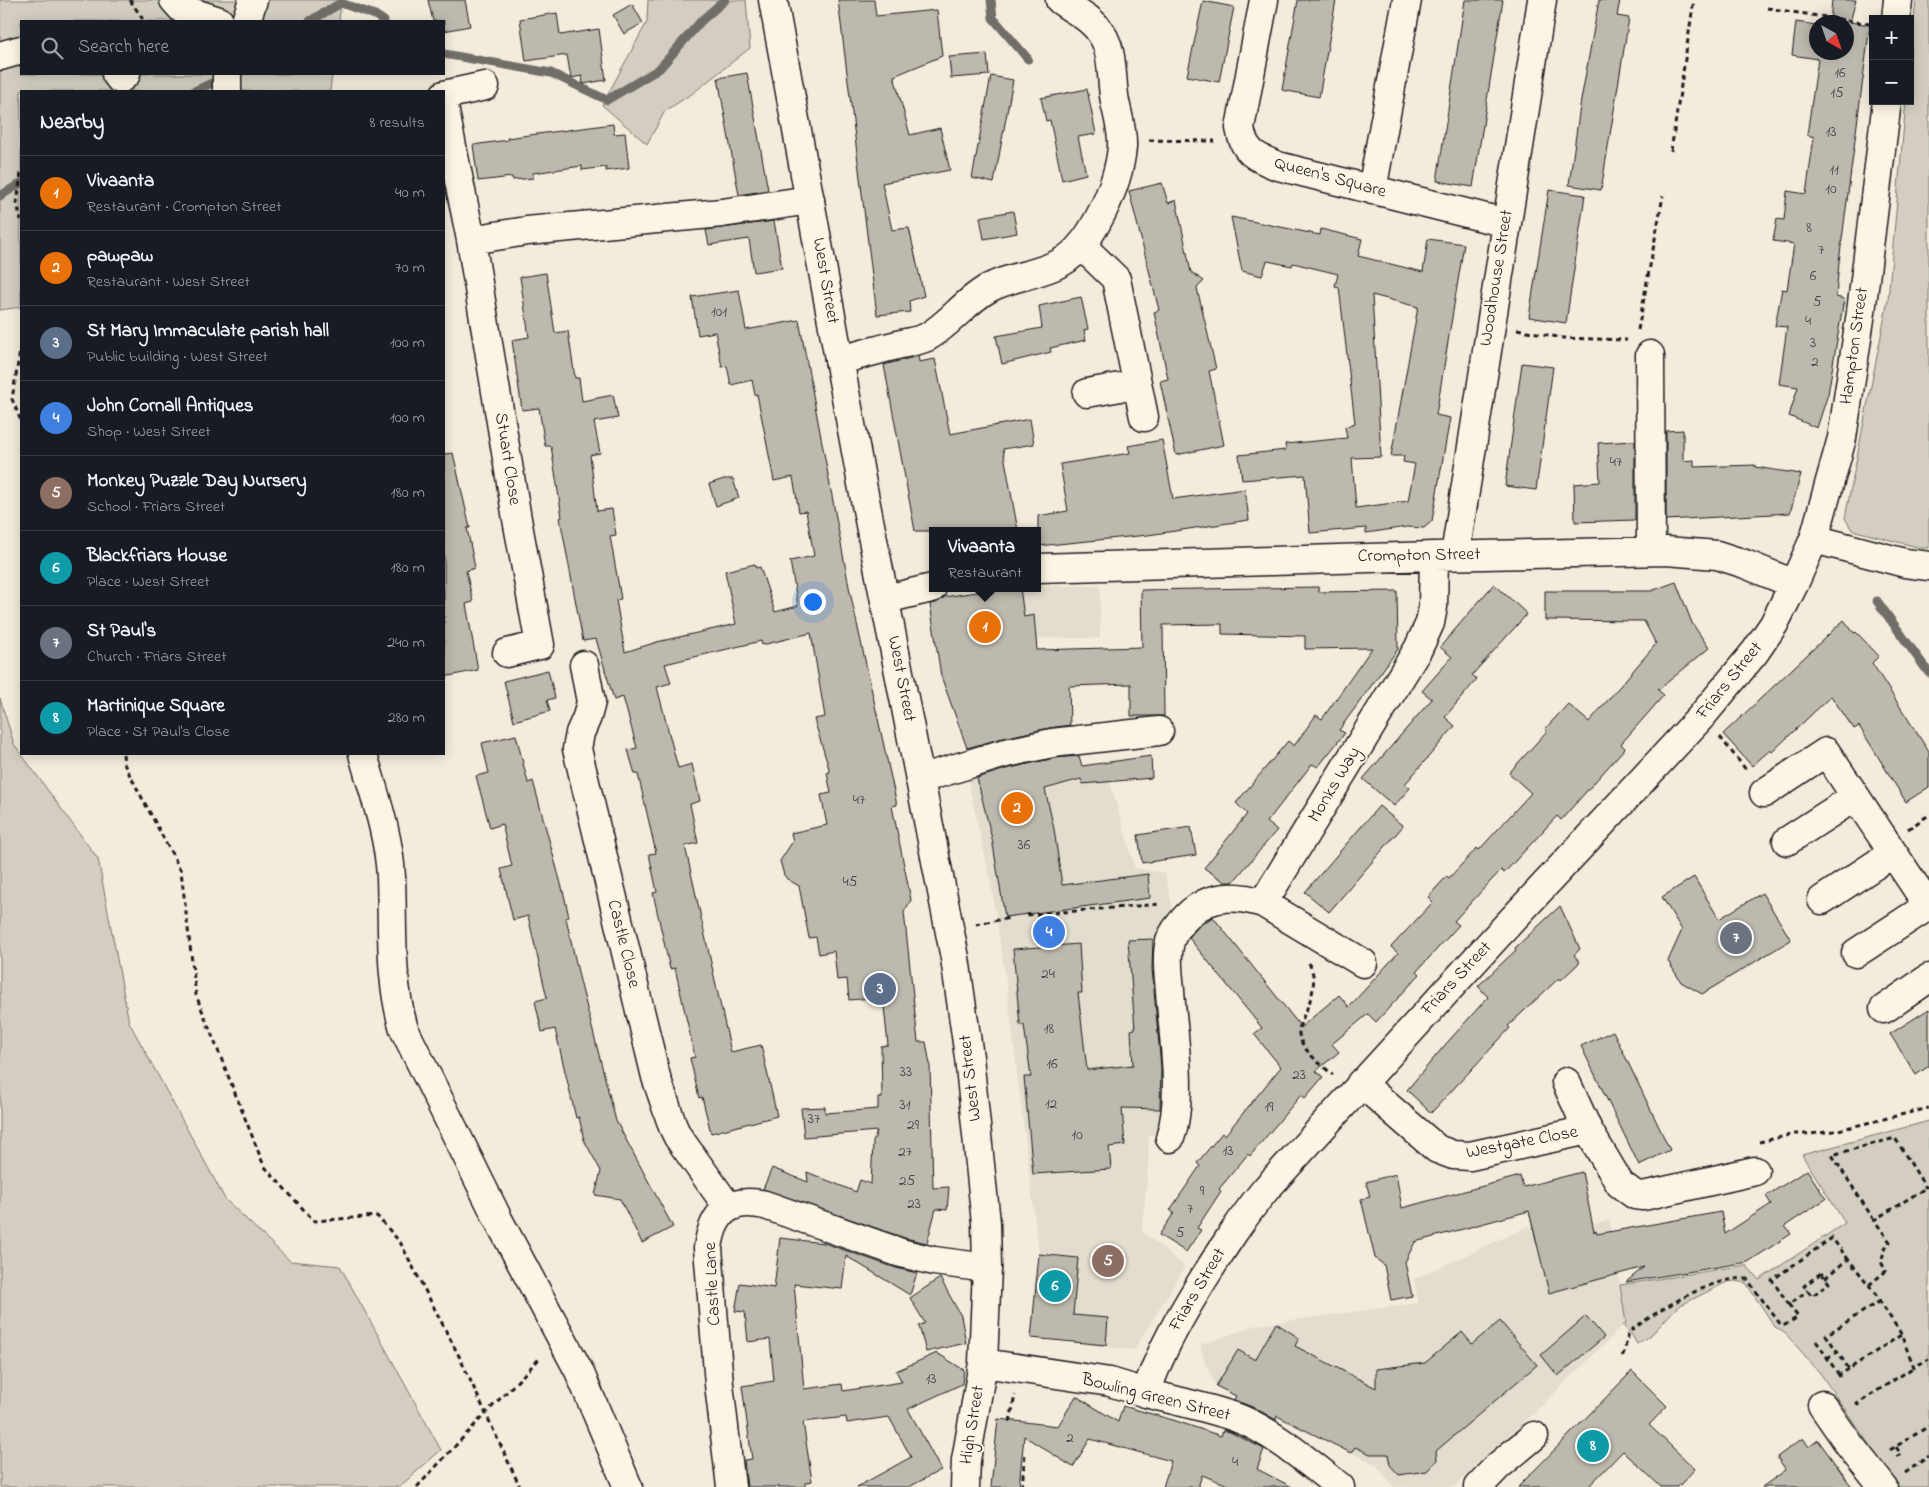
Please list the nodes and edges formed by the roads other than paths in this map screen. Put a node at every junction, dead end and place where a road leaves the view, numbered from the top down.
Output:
1 (174, 0) edge
2 (253, 0) edge
3 (773, 0) edge
4 (1060, 0) edge
5 (1264, 0) edge
6 (1407, 0) edge
7 (1542, 0) edge
8 (1898, 0) edge
9 (1896, 15) edge
10 (216, 20) edge
11 (246, 20) edge
12 (20, 50) edge
13 (0, 56) edge
14 (485, 86) dead end
15 (445, 95) edge
16 (1887, 105) edge
17 (445, 112) edge
18 (1372, 190) junction
19 (810, 200) junction
20 (1506, 223) junction
21 (471, 240) junction
22 (1082, 246) junction
23 (1644, 347) road end
24 (839, 360) junction
25 (1137, 384) junction
26 (1087, 393) dead end
27 (1144, 417) dead end
28 (1814, 538) junction
29 (1651, 551) junction
30 (1444, 556) junction
31 (1929, 566) edge
32 (1041, 568) edge
33 (1794, 584) junction
34 (929, 589) edge
35 (886, 599) junction
36 (507, 653) dead end
37 (584, 665) dead end
38 (1159, 731) dead end
39 (363, 755) edge
40 (920, 779) junction
41 (1764, 793) road end
42 (1855, 796) junction
43 (1787, 841) dead end
44 (1893, 854) junction
45 (1822, 900) dead end
46 (1263, 903) junction
47 (1929, 907) edge
48 (1856, 953) dead end
49 (1363, 963) dead end
50 (1929, 978) edge
51 (1884, 1008) dead end
52 (1566, 1082) dead end
53 (1357, 1088) junction
54 (1588, 1130) junction
55 (1170, 1138) dead end
56 (1755, 1171) dead end
57 (728, 1207) junction
58 (987, 1268) junction
59 (983, 1363) junction
60 (1146, 1393) junction
61 (1822, 1405) dead end
62 (1534, 1436) dead end
63 (1891, 1482) edge
64 (628, 1487) edge
65 (731, 1487) edge
66 (965, 1487) edge
67 (1340, 1487) edge
68 (1478, 1487) edge

1 - 10 street
2 - 11 street
3 - 19 street, West Street
4 - 22 street
5 - 18 street, Queen's Square
6 - 18 street
7 - 20 street, Woodhouse Street
8 - 9 street
12 - 13 street
14 - 15 street
16 - 28 street, Hampton Street
17 - 21 street, Stuart Close
18 - 20 street, Queen's Square
19 - 21 street
19 - 24 street, West Street
20 - 30 street, Woodhouse Street
21 - 36 street, Stuart Close
22 - 24 street
22 - 25 street
23 - 29 street
24 - 35 street, West Street
25 - 26 street
25 - 27 street
28 - 31 street
28 - 33 street, Hampton Street
29 - 30 street, Crompton Street
29 - 33 street, Crompton Street
30 - 32 street, Crompton Street
30 - 46 street, Monks Way
33 - 53 street, Friars Street
34 - 35 street
35 - 40 street, West Street
37 - 57 street, Castle Close
38 - 40 street
39 - 64 street
40 - 58 street, West Street
41 - 42 street
42 - 43 street
42 - 44 street
44 - 45 street
44 - 47 street
46 - 49 street
46 - 55 street
47 - 48 street
50 - 51 street
52 - 54 street, Westgate Close
53 - 54 street, Westgate Close
53 - 60 street, Friars Street
54 - 56 street, Westgate Close
57 - 58 street
57 - 65 street, Castle Lane
58 - 59 street, West Street
59 - 60 street, Bowling Green Street
59 - 66 street, High Street
60 - 67 street, Bowling Green Street
61 - 63 street
62 - 68 street

